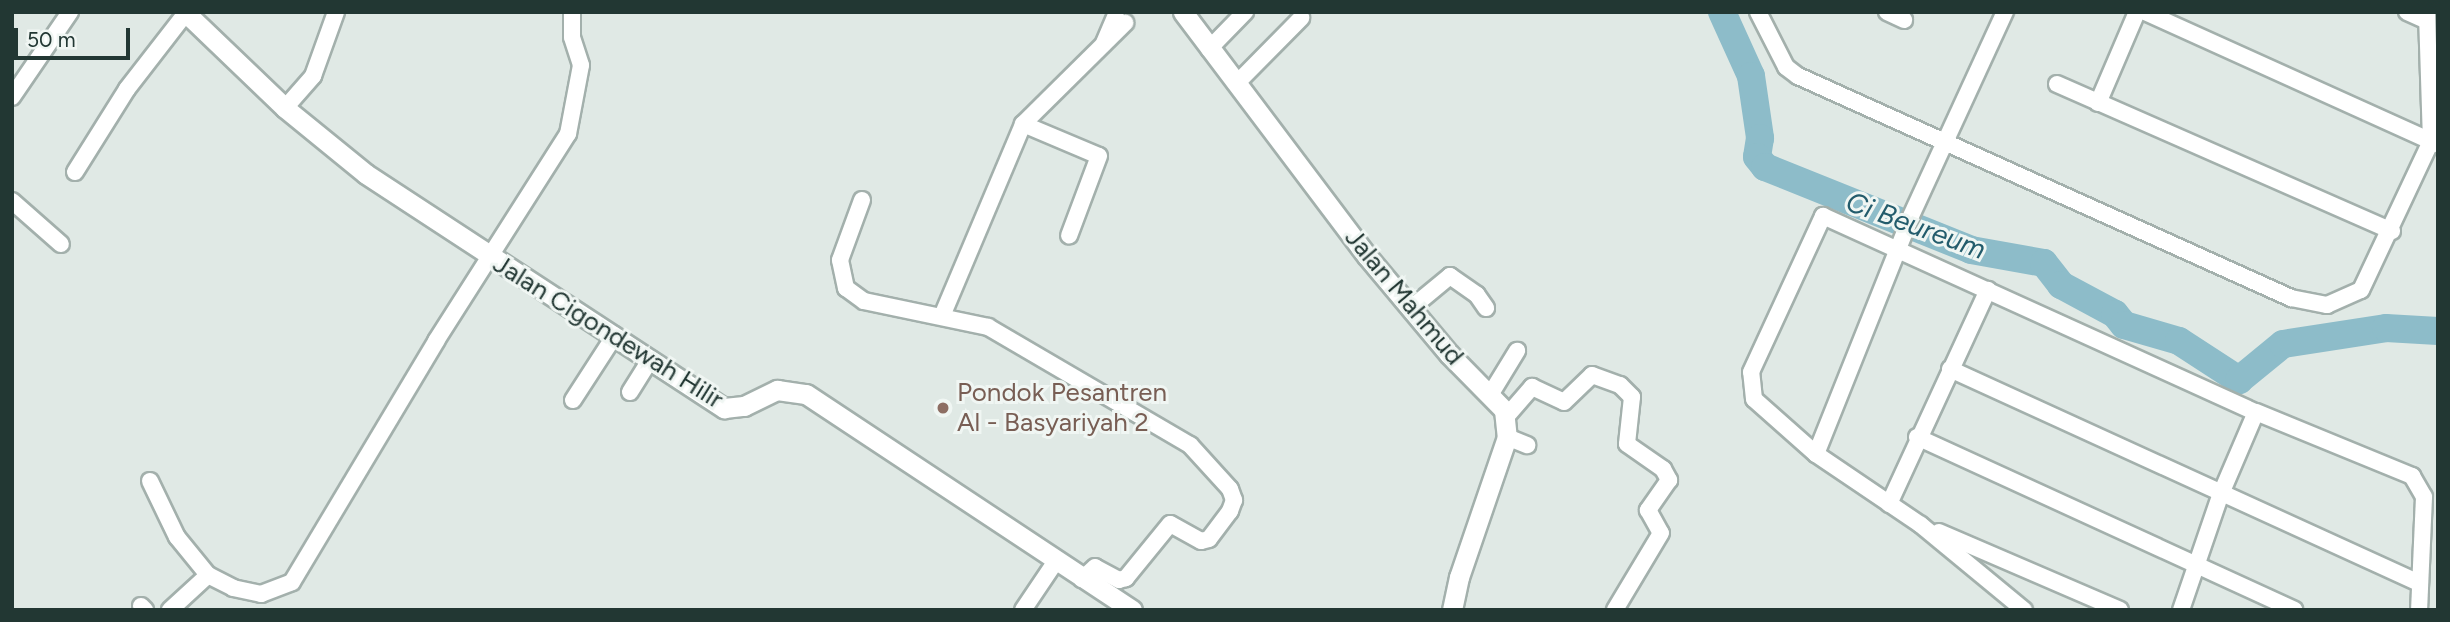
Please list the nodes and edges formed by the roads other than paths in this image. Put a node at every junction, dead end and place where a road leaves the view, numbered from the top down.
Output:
1 (70, 12) edge
2 (336, 12) edge
3 (572, 12) edge
4 (1183, 12) edge
5 (1245, 12) edge
6 (1758, 12) edge
7 (1887, 12) edge
8 (2005, 12) edge
9 (2137, 12) edge
10 (2145, 12) edge
11 (2407, 12) edge
12 (185, 13) edge
13 (2427, 17) edge
14 (1301, 18) dead end
15 (1120, 19) dead end
16 (1904, 20) dead end
17 (1209, 49) junction
18 (1236, 84) junction
19 (2057, 84) dead end
20 (12, 97) edge
21 (2098, 103) junction
22 (285, 108) junction
23 (1023, 124) junction
24 (1947, 142) junction
25 (2435, 143) edge
26 (75, 172) dead end
27 (862, 200) dead end
28 (12, 201) edge
29 (2392, 230) junction
30 (1069, 236) dead end
31 (1902, 241) junction
32 (61, 244) dead end
33 (491, 258) junction
34 (1988, 290) junction
35 (1410, 309) junction
36 (1486, 309) dead end
37 (942, 316) junction
38 (615, 335) junction
39 (1517, 351) dead end
40 (650, 359) junction
41 (1950, 369) junction
42 (629, 392) dead end
43 (1490, 395) junction
44 (573, 400) dead end
45 (2256, 412) junction
46 (1507, 427) junction
47 (1917, 437) junction
48 (1527, 445) dead end
49 (1816, 454) junction
50 (150, 481) dead end
51 (2221, 496) junction
52 (1889, 504) junction
53 (1922, 525) junction
54 (1056, 561) junction
55 (2199, 568) junction
56 (208, 575) junction
57 (1082, 579) junction
58 (2417, 582) junction
59 (260, 602) edge
60 (1620, 608) edge
61 (170, 610) edge
62 (1023, 610) edge
63 (1132, 610) edge
64 (1452, 610) edge
65 (2024, 610) edge
66 (2120, 610) edge
67 (2181, 610) edge
68 (2294, 610) edge
69 (2418, 610) edge

1 - 20 street
2 - 22 street
3 - 33 street
4 - 17 street, Jalan Mahmud
5 - 17 street
6 - 24 street
7 - 16 street
8 - 24 street
9 - 21 street
10 - 25 street
11 - 13 street
12 - 22 street, Jalan Cigondewah Hilir
12 - 26 street
13 - 25 street
14 - 18 street
15 - 23 street
17 - 18 street, Jalan Mahmud
18 - 35 street, Jalan Mahmud
19 - 21 street
21 - 29 street
22 - 33 street, Jalan Cigondewah Hilir
23 - 30 street
23 - 37 street
24 - 29 street
24 - 31 street
25 - 29 street
27 - 37 street
28 - 32 street
31 - 34 street
31 - 49 street
31 - 49 street
33 - 38 street, Jalan Cigondewah Hilir
33 - 59 street
34 - 41 street
34 - 45 street
35 - 36 street
35 - 43 street, Jalan Mahmud
37 - 57 street
38 - 40 street, Jalan Cigondewah Hilir
38 - 44 street
39 - 43 street
40 - 42 street
40 - 54 street, Jalan Cigondewah Hilir
41 - 47 street
41 - 51 street
43 - 46 street, Jalan Mahmud
45 - 51 street
45 - 58 street
46 - 48 street
46 - 60 street
46 - 64 street
47 - 52 street
47 - 55 street
49 - 52 street
50 - 56 street
51 - 55 street
51 - 58 street
52 - 53 street
53 - 65 street
53 - 66 street
54 - 57 street, Jalan Cigondewah Hilir
54 - 62 street
55 - 67 street
55 - 68 street
56 - 59 street
56 - 61 street
57 - 63 street, Jalan Cigondewah Hilir
58 - 69 street

